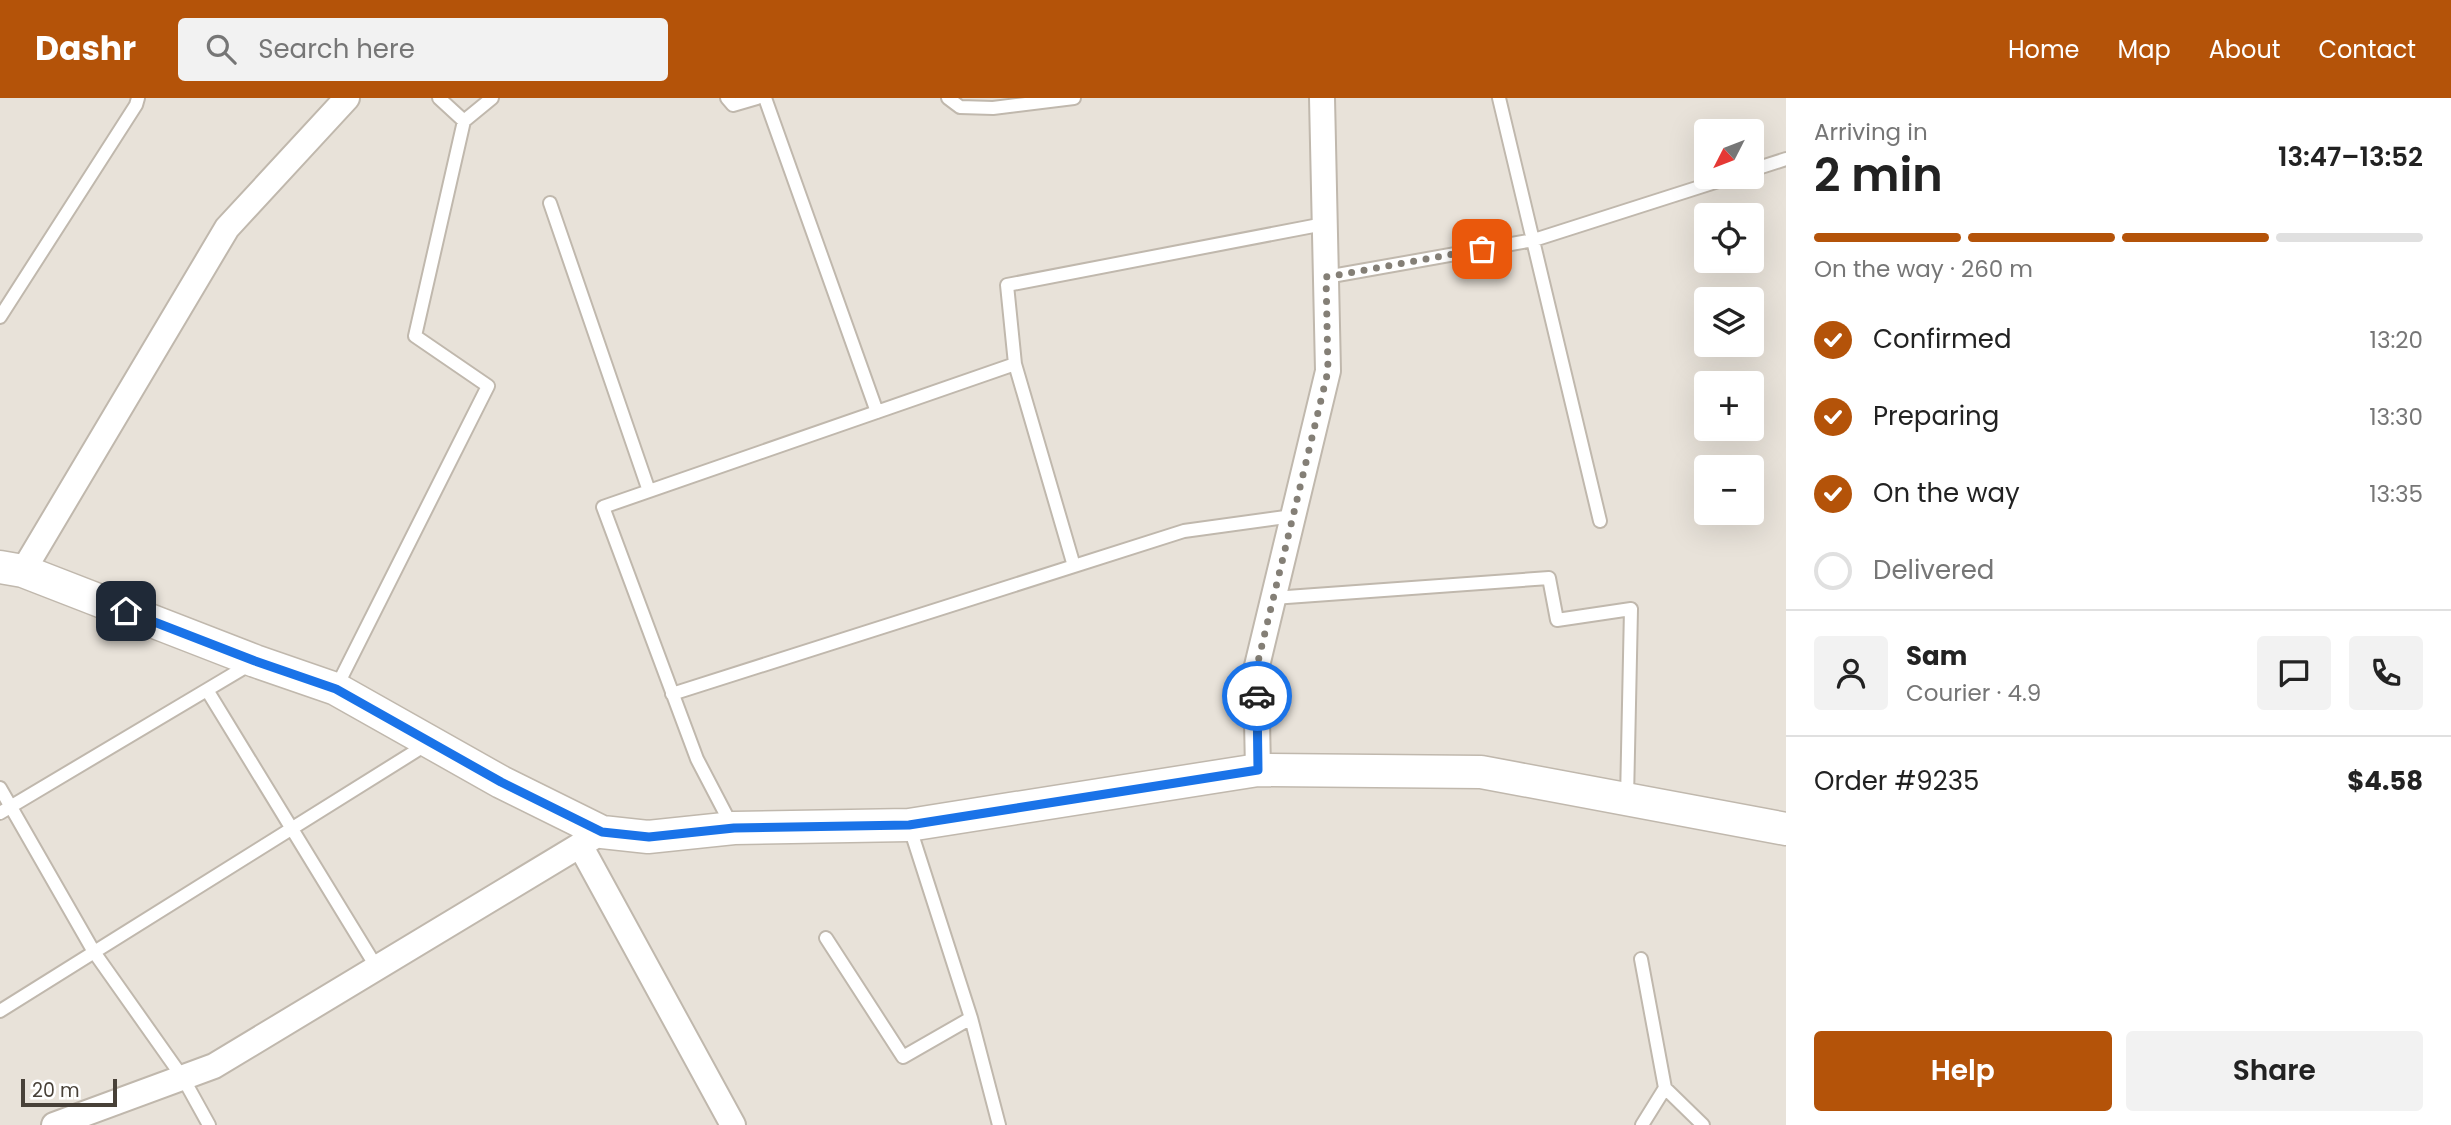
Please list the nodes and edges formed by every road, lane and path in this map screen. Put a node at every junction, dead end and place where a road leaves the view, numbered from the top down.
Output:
1 (138, 98) edge
2 (347, 98) edge
3 (439, 98) edge
4 (492, 98) edge
5 (727, 98) edge
6 (757, 98) edge
7 (765, 98) edge
8 (948, 98) edge
9 (1074, 98) edge
10 (1322, 98) edge
11 (1499, 98) edge
12 (464, 121) junction
13 (1786, 159) edge
14 (1764, 166) edge
15 (1694, 189) edge
16 (550, 203) dead end
17 (1324, 224) junction
18 (1534, 240) junction
19 (1326, 277) junction
20 (0, 317) edge
21 (1015, 364) junction
22 (877, 412) junction
23 (649, 491) junction
24 (1293, 516) junction
25 (1600, 521) dead end
26 (1074, 566) junction
27 (12, 569) edge
28 (1273, 598) junction
29 (255, 661) junction
30 (336, 689) junction
31 (207, 690) junction
32 (672, 694) junction
33 (430, 742) junction
34 (1258, 770) junction
35 (0, 788) edge
36 (1627, 800) junction
37 (5, 809) edge
38 (909, 825) junction
39 (292, 828) junction
40 (734, 828) junction
41 (1786, 829) edge
42 (591, 839) junction
43 (826, 938) dead end
44 (94, 952) junction
45 (1641, 959) dead end
46 (377, 968) junction
47 (0, 1011) edge
48 (971, 1018) junction
49 (183, 1078) junction
50 (1665, 1088) junction
51 (54, 1125) edge
52 (209, 1125) edge
53 (733, 1125) edge
54 (999, 1125) edge
55 (1642, 1125) edge
56 (1703, 1125) edge

1 - 20 lane
2 - 27 street
3 - 12 lane
4 - 12 lane
5 - 6 lane
7 - 22 lane
8 - 9 lane
10 - 17 street
11 - 18 lane
12 - 30 lane
13 - 14 lane
15 - 18 lane
16 - 23 lane
17 - 19 street
17 - 21 lane
18 - 19 lane
18 - 25 lane
19 - 24 street
21 - 22 lane
21 - 26 lane
22 - 23 lane
23 - 32 lane
24 - 26 lane
24 - 28 street
26 - 32 lane
27 - 29 street
28 - 34 street
28 - 36 lane
29 - 30 street
29 - 31 lane
30 - 33 street
31 - 37 lane
31 - 39 lane
32 - 40 lane
33 - 39 lane
33 - 42 street
34 - 36 street
34 - 38 street
35 - 37 lane
36 - 41 street
37 - 44 lane
38 - 40 street
38 - 48 lane
39 - 44 lane
39 - 46 lane
40 - 42 street
42 - 46 street
42 - 53 street
43 - 48 lane
44 - 47 lane
44 - 49 lane
45 - 50 lane
46 - 49 street
48 - 54 lane
49 - 51 street
49 - 52 lane
50 - 55 lane
50 - 56 lane

